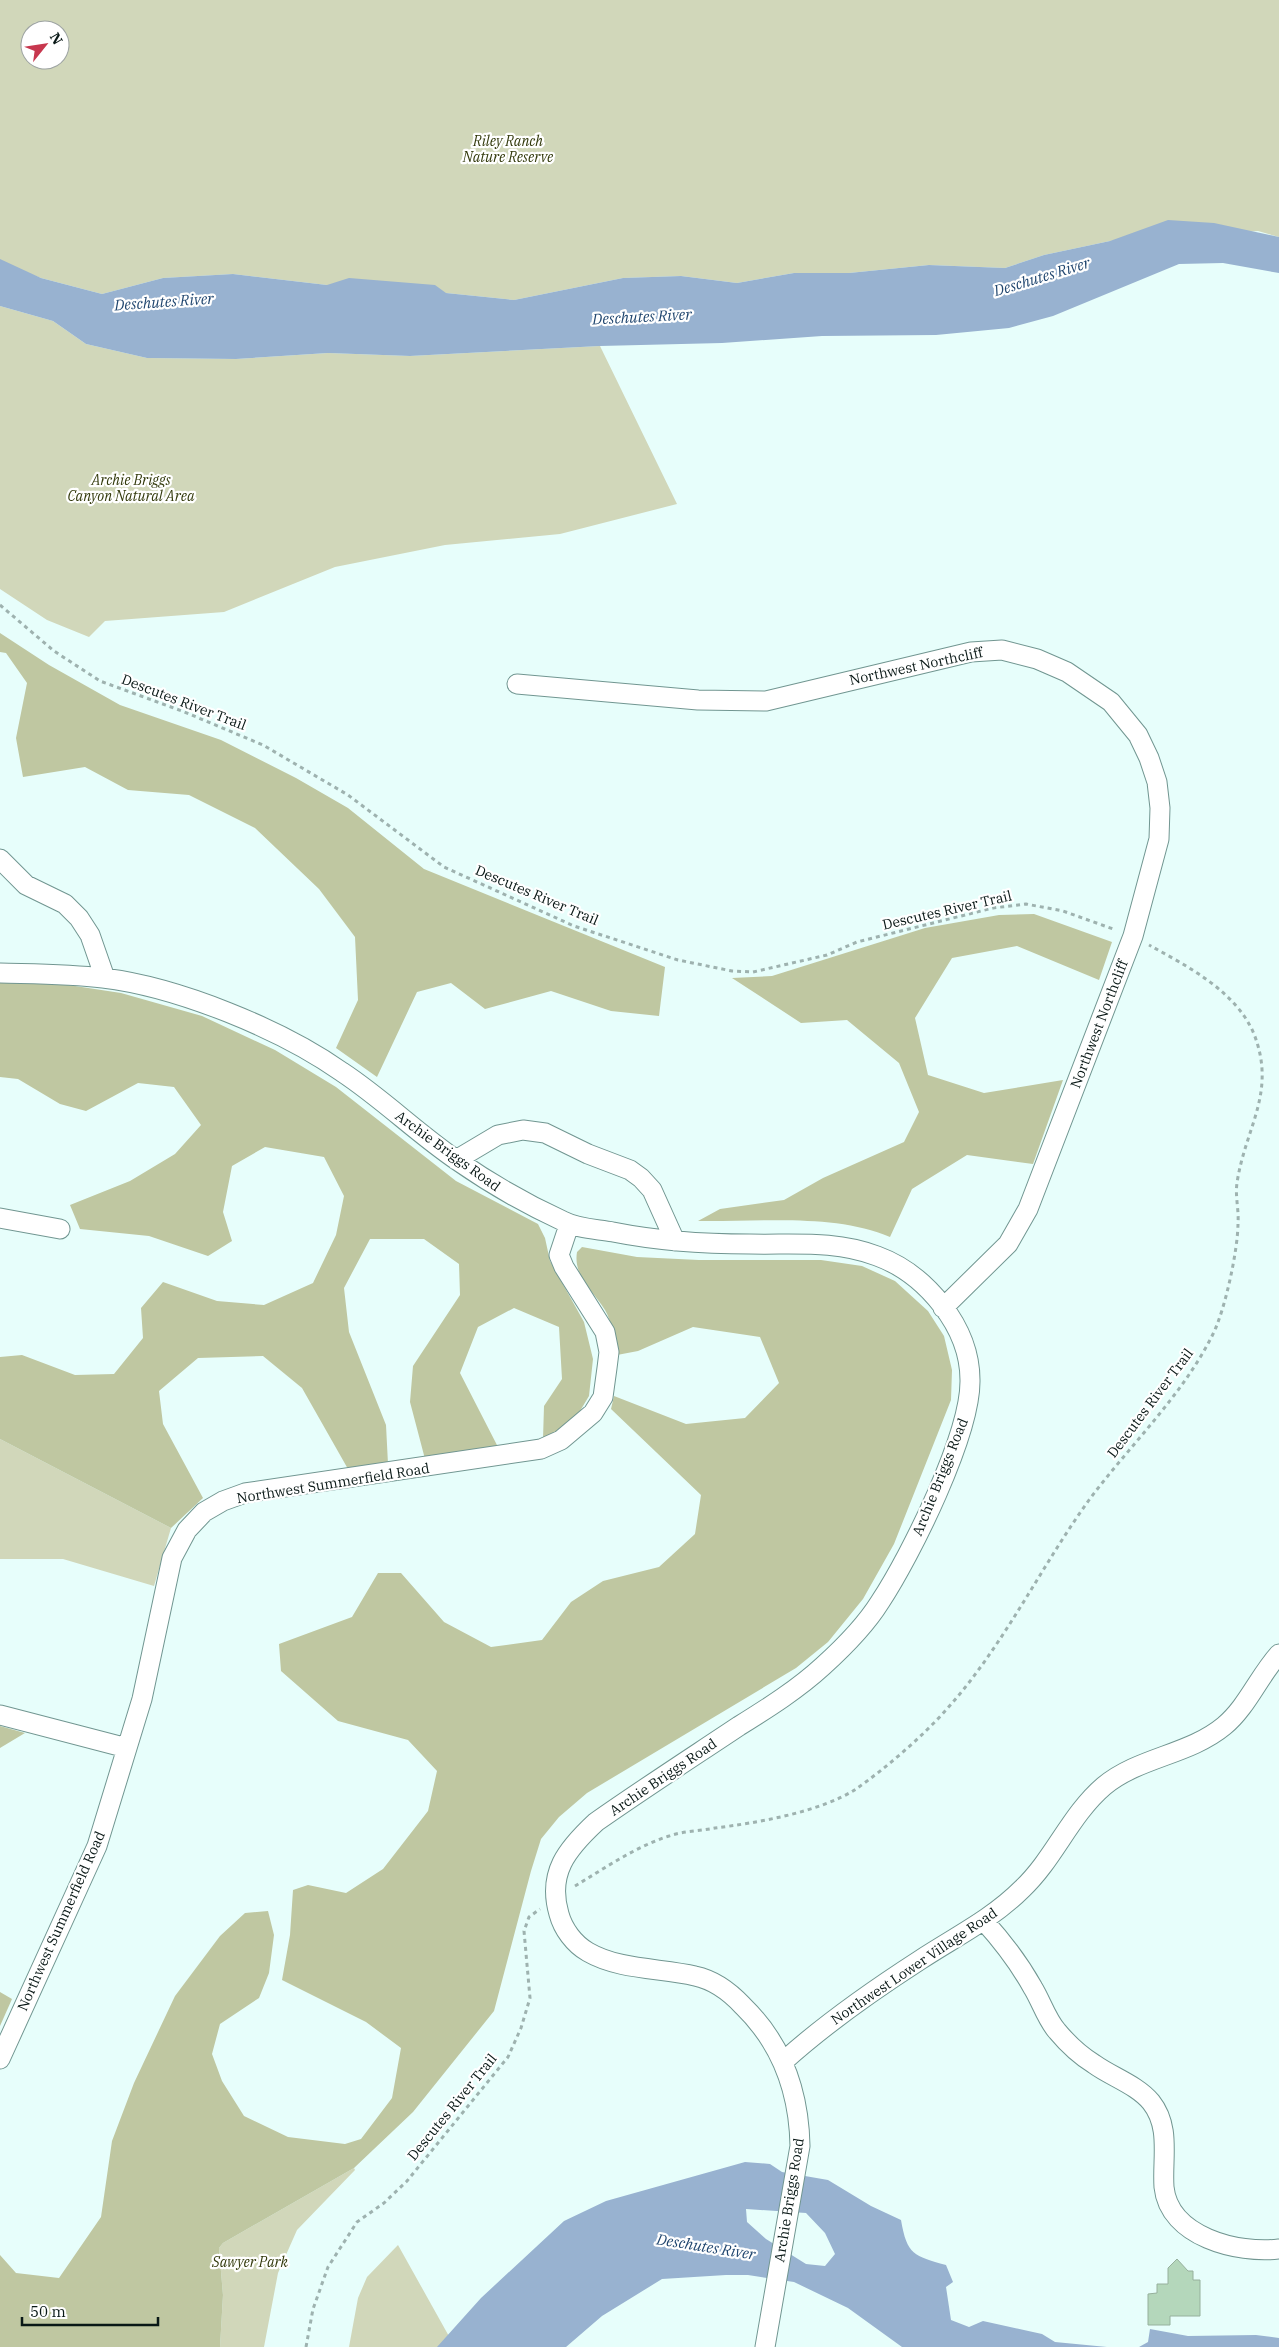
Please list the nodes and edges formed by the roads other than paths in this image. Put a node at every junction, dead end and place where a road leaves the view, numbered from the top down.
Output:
1 (517, 684) dead end
2 (0, 859) edge
3 (0, 973) edge
4 (105, 978) junction
5 (456, 1160) junction
6 (0, 1218) edge
7 (569, 1225) junction
8 (60, 1229) dead end
9 (675, 1241) junction
10 (943, 1308) junction
11 (1279, 1654) edge
12 (0, 1715) edge
13 (126, 1748) junction
14 (984, 1921) junction
15 (0, 2059) edge
16 (784, 2061) junction
17 (1279, 2249) edge
18 (765, 2347) edge

1 - 10 street, Northwest Northcliff
2 - 4 street
3 - 4 street, Archie Briggs Road
4 - 5 street, Archie Briggs Road
5 - 7 street, Archie Briggs Road
5 - 9 street
6 - 8 street
7 - 9 street, Archie Briggs Road
7 - 13 street, Northwest Summerfield Road
9 - 10 street, Archie Briggs Road
10 - 16 street, Archie Briggs Road
11 - 14 street, Northwest Lower Village Road
12 - 13 street
13 - 15 street, Northwest Summerfield Road
14 - 16 street, Northwest Lower Village Road
14 - 17 street
16 - 18 street, Archie Briggs Road

